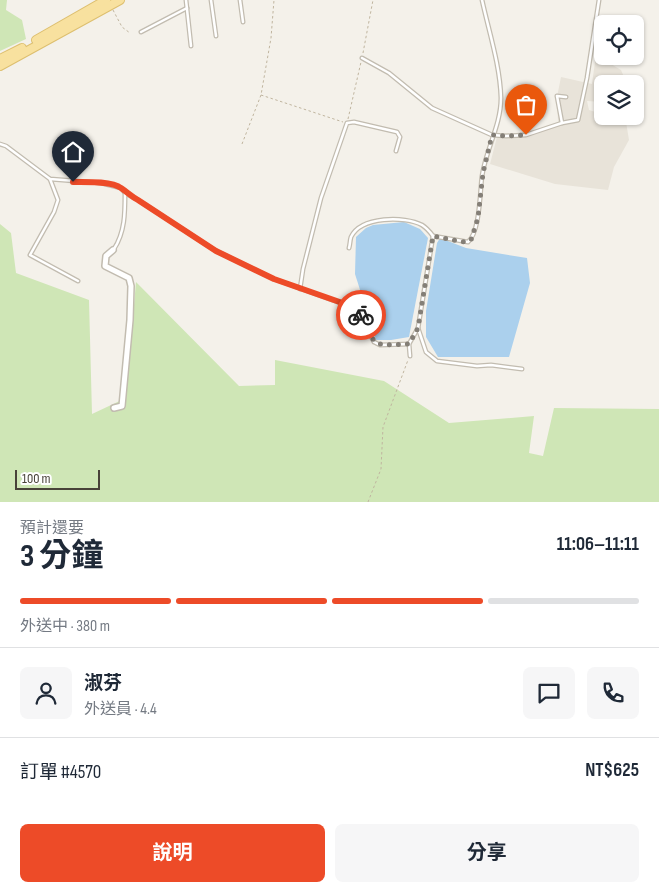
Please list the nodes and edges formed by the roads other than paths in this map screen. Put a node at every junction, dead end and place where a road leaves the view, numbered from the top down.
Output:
1 (120, 0) edge
2 (186, 0) edge
3 (211, 0) edge
4 (240, 0) edge
5 (482, 0) edge
6 (599, 0) edge
7 (108, 3) edge
8 (187, 8) junction
9 (243, 22) dead end
10 (141, 32) dead end
11 (216, 36) dead end
12 (192, 46) dead end
13 (362, 58) road end
14 (0, 59) edge
15 (0, 66) edge
16 (566, 97) dead end
17 (562, 123) junction
18 (492, 135) junction
19 (0, 144) edge
20 (396, 151) dead end
21 (50, 179) junction
22 (125, 193) junction
23 (433, 236) junction
24 (350, 248) dead end
25 (113, 250) joint
26 (78, 281) dead end
27 (300, 289) junction
28 (418, 328) junction
29 (409, 344) junction
30 (410, 356) road end
31 (522, 369) dead end
32 (114, 408) dead end

1 - 7 main road
2 - 8 lane
3 - 11 lane
4 - 9 lane
5 - 18 lane
6 - 17 lane
7 - 14 main road
7 - 15 main road
8 - 10 lane
8 - 12 lane
13 - 18 lane
16 - 17 lane
17 - 18 lane
18 - 23 lane
19 - 21 lane
20 - 27 lane
21 - 22 lane
21 - 26 lane
22 - 25 lane
22 - 27 lane
23 - 24 lane
23 - 28 lane
25 - 32 street
27 - 29 lane
28 - 29 lane
28 - 31 lane
29 - 30 lane

